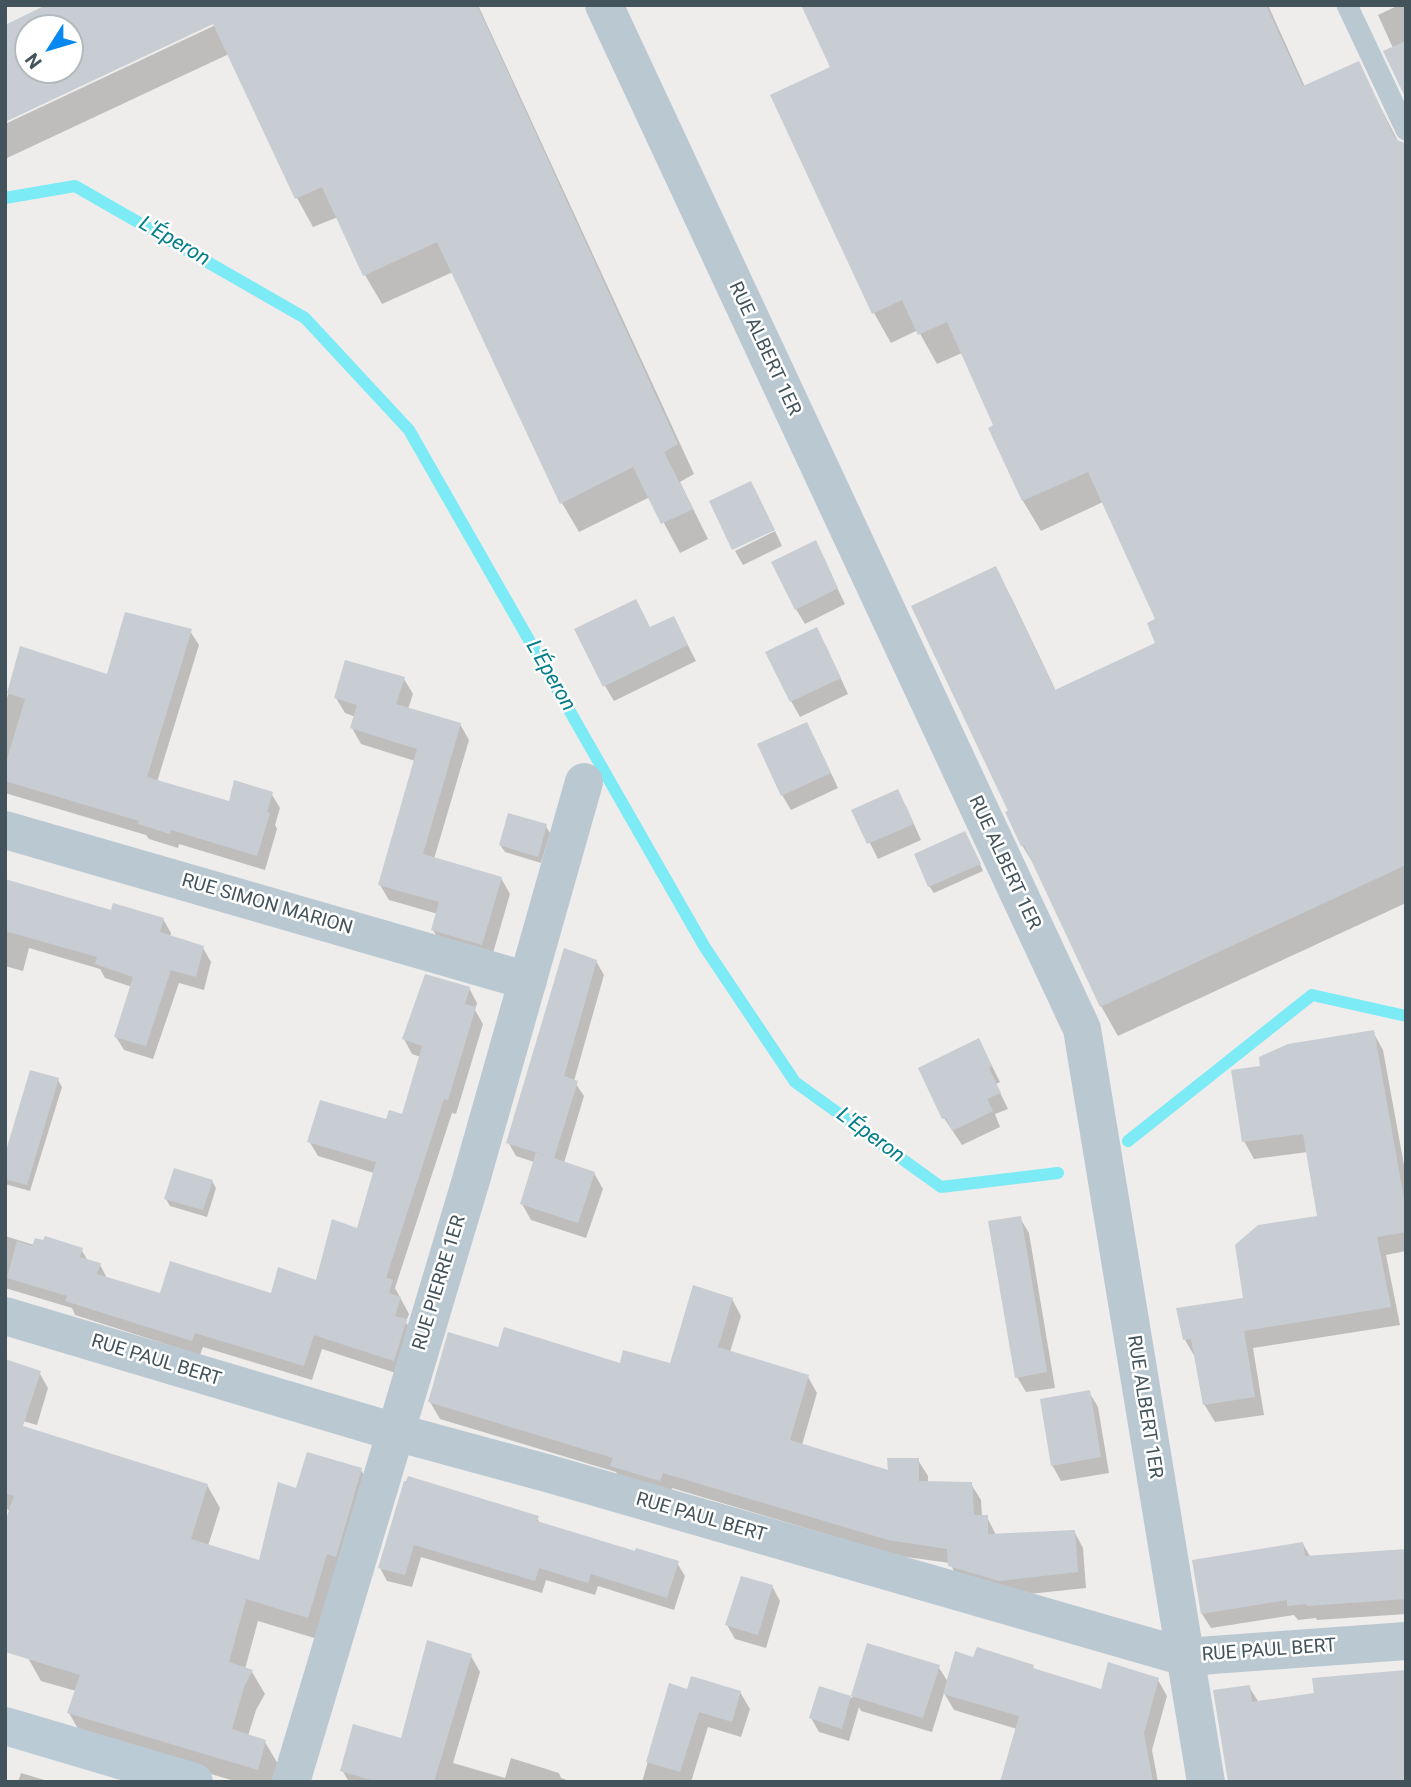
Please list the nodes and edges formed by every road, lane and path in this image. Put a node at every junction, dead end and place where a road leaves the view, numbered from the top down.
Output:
1 (604, 5) edge
2 (1347, 5) edge
3 (1406, 130) edge
4 (584, 782) dead end
5 (5, 830) edge
6 (528, 981) junction
7 (5, 1316) edge
8 (395, 1432) junction
9 (1406, 1641) edge
10 (1185, 1657) junction
11 (5, 1726) edge
12 (194, 1782) edge
13 (291, 1782) edge
14 (1206, 1782) edge

1 - 10 street, RUE ALBERT 1ER
2 - 3 lane
4 - 6 street, RUE PIERRE 1ER
5 - 6 street, RUE SIMON MARION
6 - 8 street, RUE PIERRE 1ER
7 - 8 street, RUE PAUL BERT
8 - 10 street, RUE PAUL BERT
8 - 13 street, RUE PIERRE 1ER
9 - 10 street, RUE PAUL BERT
10 - 14 street, RUE ALBERT 1ER
11 - 12 street

